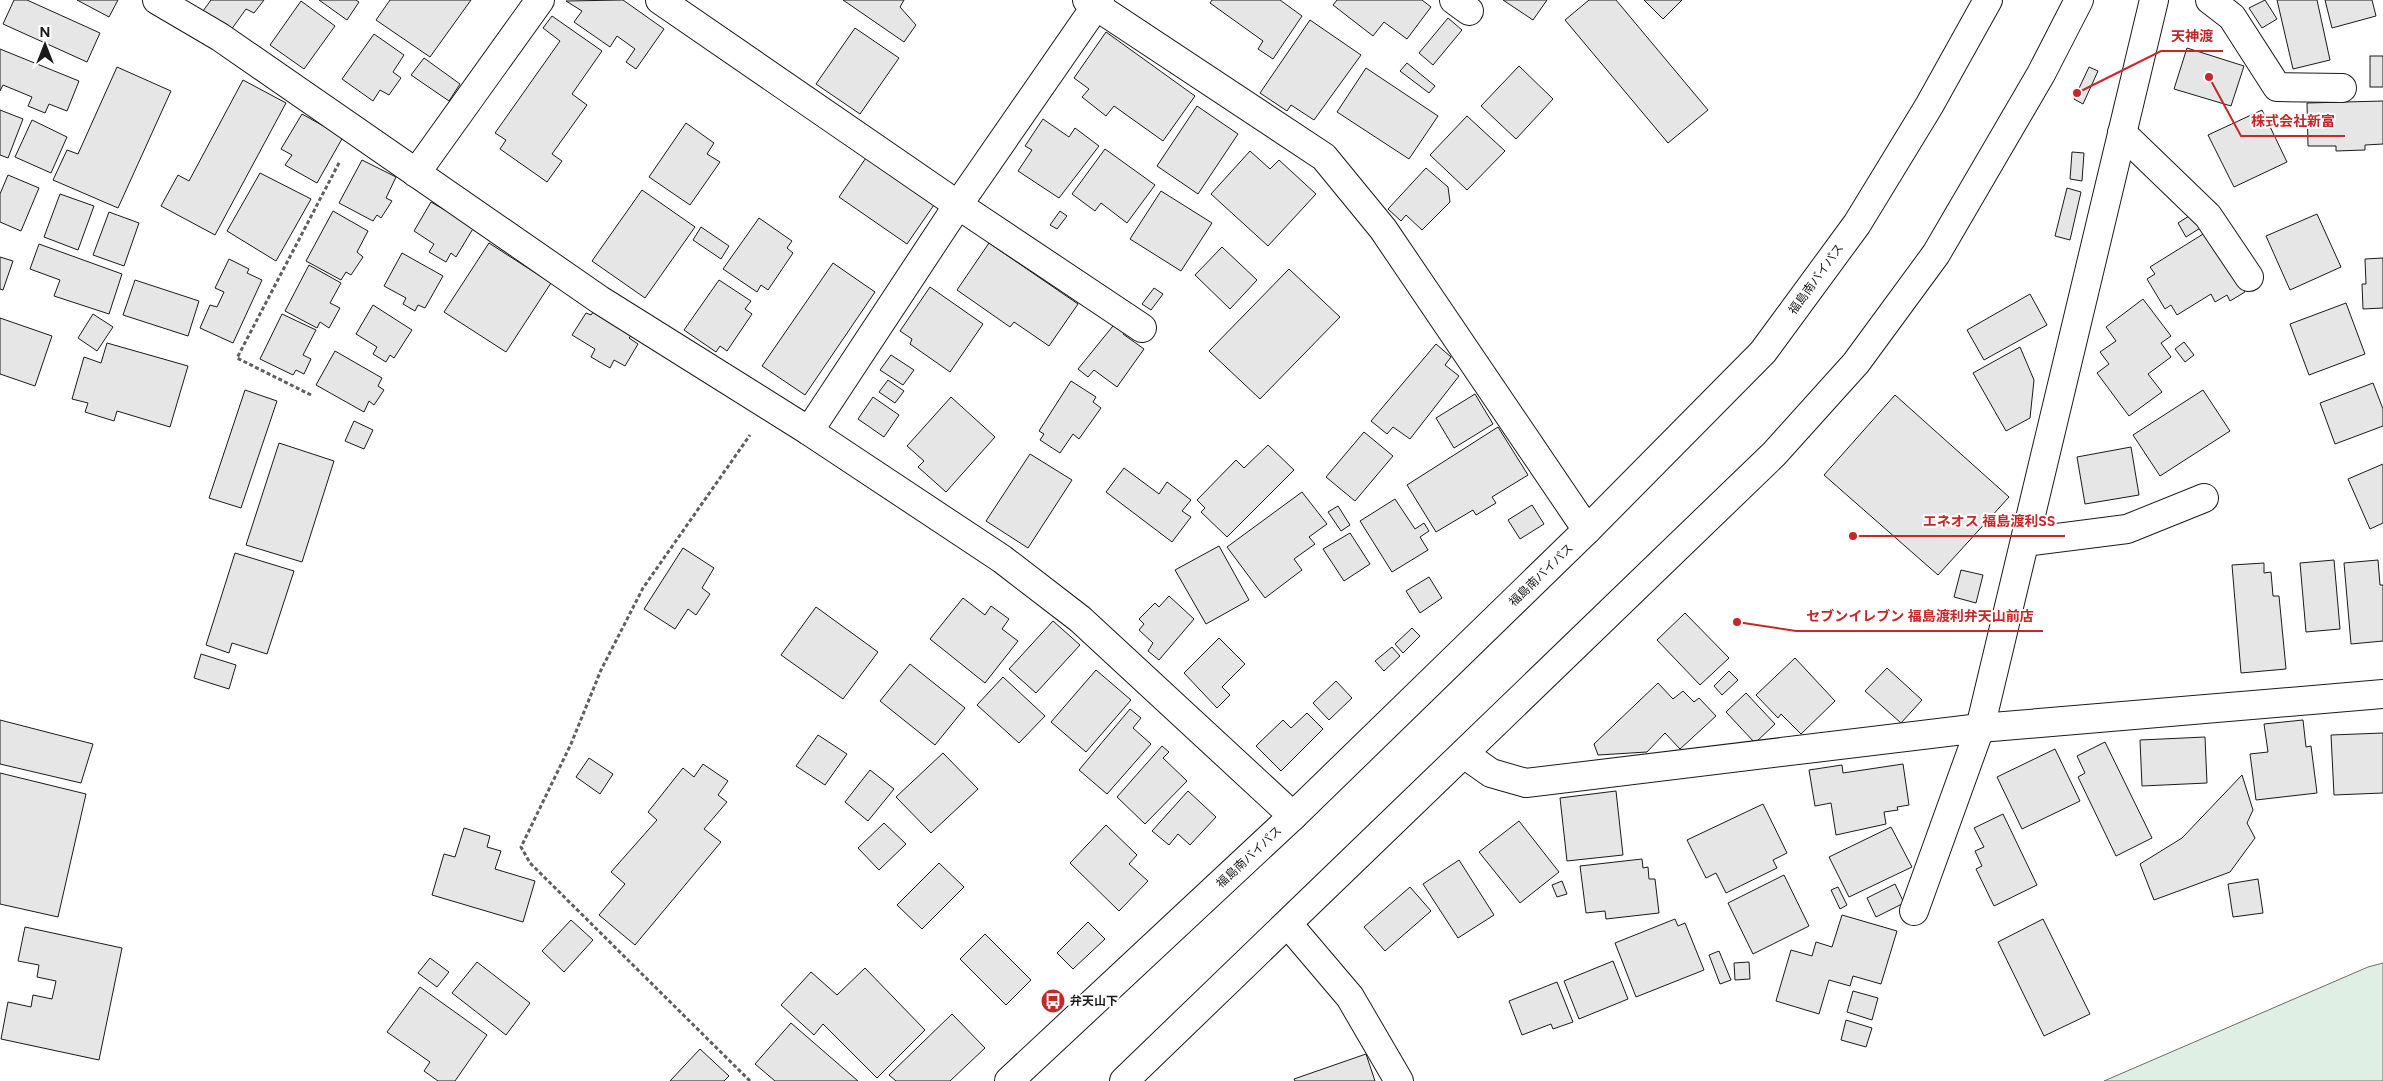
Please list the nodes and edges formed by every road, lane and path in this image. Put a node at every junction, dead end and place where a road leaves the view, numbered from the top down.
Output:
1 (157, 0) edge
2 (540, 0) edge
3 (660, 0) edge
4 (1988, 0) edge
5 (2079, 0) edge
6 (2154, 0) edge
7 (2210, 0) edge
8 (1094, 2) edge
9 (2342, 88) dead end
10 (356, 131) junction
11 (2122, 133) junction
12 (416, 173) junction
13 (958, 205) junction
14 (2249, 277) dead end
15 (1142, 328) dead end
16 (311, 395) dead end
17 (770, 406) junction
18 (809, 431) junction
19 (2204, 498) dead end
20 (1587, 530) junction
21 (2024, 542) junction
22 (2383, 694) edge
23 (1980, 728) junction
24 (1464, 754) junction
25 (1293, 816) junction
26 (1914, 911) dead end
27 (1288, 924) junction
28 (750, 1081) edge
29 (1009, 1081) edge
30 (1124, 1081) edge
31 (1399, 1081) edge

1 - 10 main road
2 - 12 main road
3 - 13 main road
4 - 20 main road, 福島南バイパス
5 - 24 main road
6 - 11 main road
7 - 9 main road
8 - 13 main road
8 - 20 main road
10 - 12 main road
10 - 16 path
11 - 14 main road
11 - 21 main road
12 - 17 main road
13 - 15 main road
13 - 18 main road
17 - 18 main road
17 - 28 path
18 - 25 main road
19 - 21 main road
20 - 25 main road, 福島南バイパス
21 - 23 main road
22 - 23 main road
23 - 24 main road
23 - 26 main road
24 - 27 main road
25 - 29 main road, 福島南バイパス
27 - 30 main road
27 - 31 main road

